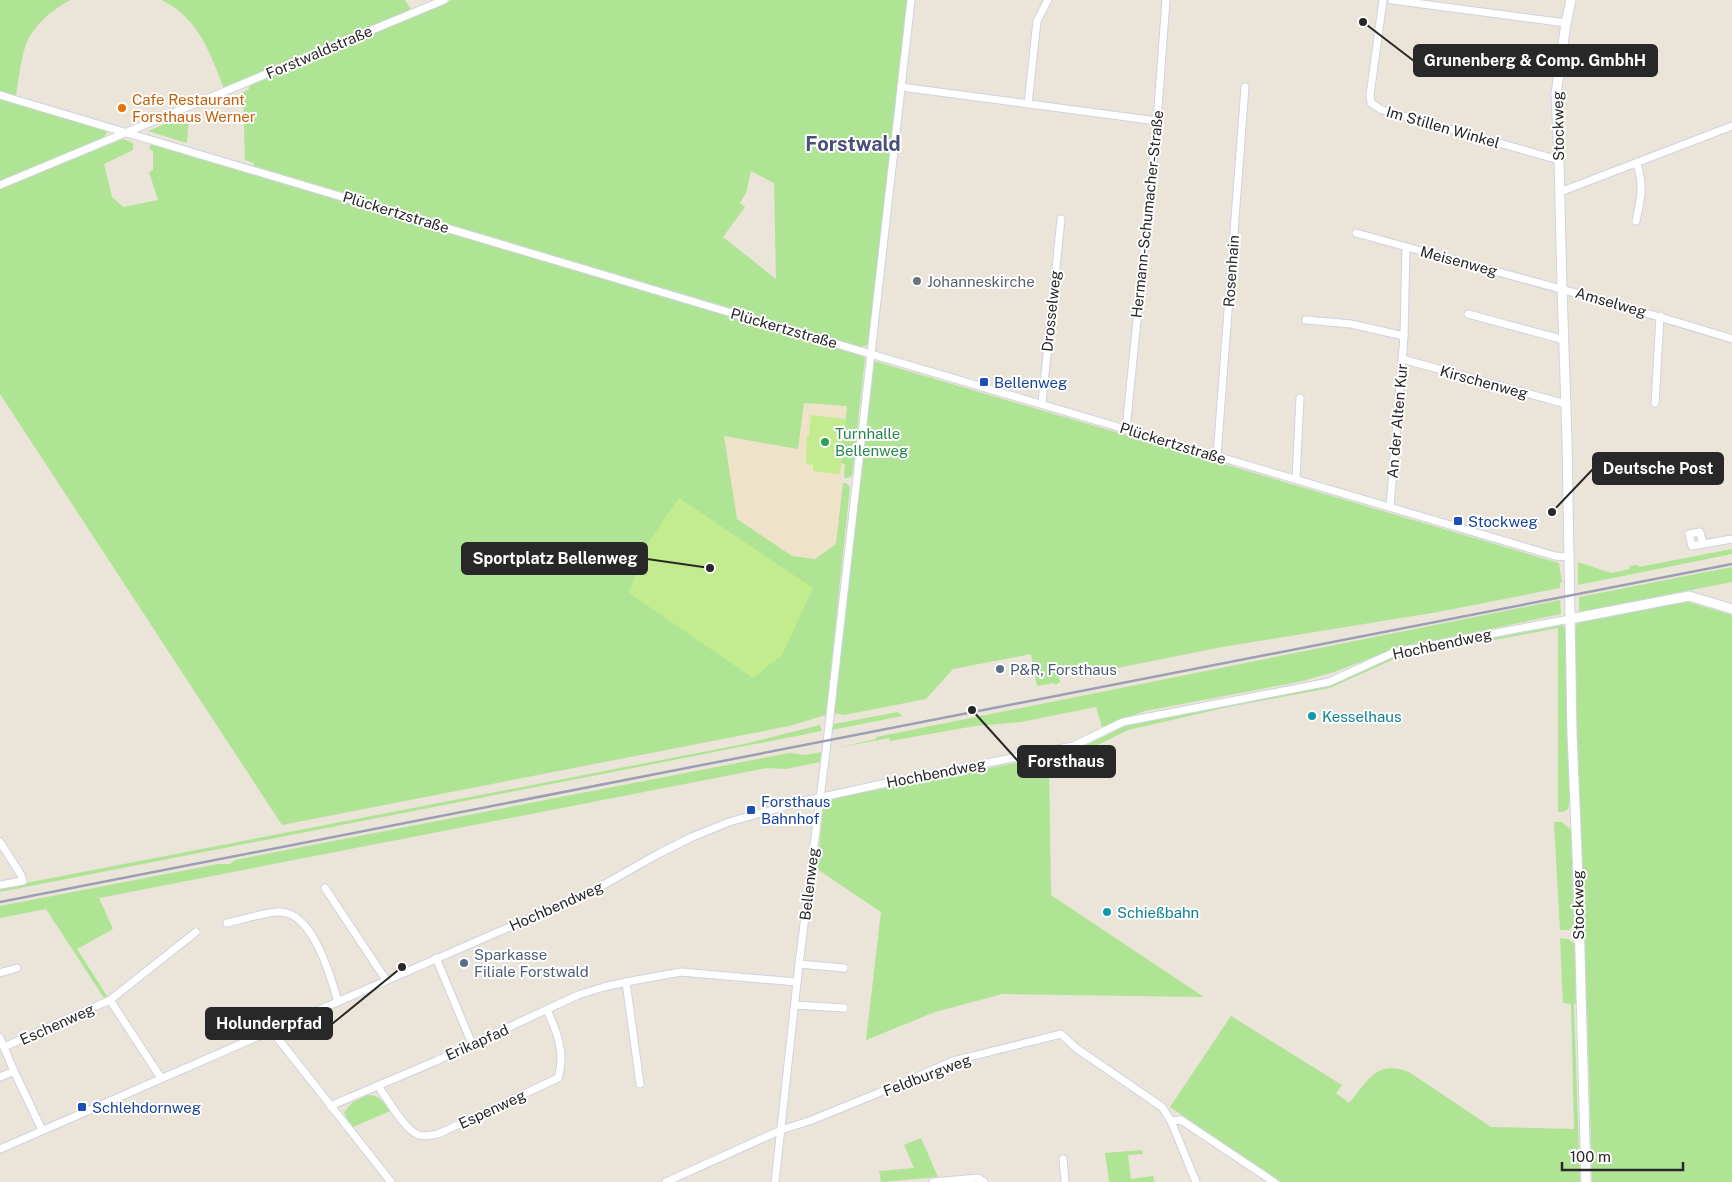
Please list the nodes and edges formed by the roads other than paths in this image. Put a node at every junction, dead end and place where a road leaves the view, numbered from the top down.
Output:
1 (444, 0) edge
2 (911, 0) edge
3 (1048, 0) edge
4 (1166, 0) edge
5 (1383, 0) edge
6 (1392, 0) edge
7 (1571, 0) edge
8 (1566, 22) junction
9 (901, 87) junction
10 (1245, 87) dead end
11 (0, 95) edge
12 (1028, 104) junction
13 (1157, 121) junction
14 (1732, 126) edge
15 (126, 133) junction
16 (1559, 160) junction
17 (1637, 164) junction
18 (0, 185) edge
19 (1560, 192) junction
20 (1061, 219) dead end
21 (1636, 221) dead end
22 (1356, 233) dead end
23 (1406, 247) junction
24 (1562, 288) junction
25 (1468, 314) dead end
26 (1660, 316) junction
27 (1306, 320) dead end
28 (1404, 336) junction
29 (1732, 339) edge
30 (1564, 340) junction
31 (870, 353) junction
32 (1402, 359) junction
33 (1300, 398) dead end
34 (1655, 402) dead end
35 (1042, 403) junction
36 (1566, 404) junction
37 (1126, 429) junction
38 (1218, 456) junction
39 (1296, 480) junction
40 (1390, 507) junction
41 (1732, 539) edge
42 (1703, 544) dead end
43 (1570, 557) junction
44 (1732, 609) edge
45 (1570, 619) junction
46 (819, 797) junction
47 (0, 842) edge
48 (0, 885) edge
49 (325, 888) dead end
50 (228, 923) dead end
51 (196, 932) dead end
52 (436, 958) junction
53 (799, 964) junction
54 (17, 968) dead end
55 (844, 968) dead end
56 (0, 973) edge
57 (386, 980) junction
58 (626, 982) junction
59 (797, 982) junction
60 (110, 1000) junction
61 (338, 1002) junction
62 (795, 1005) junction
63 (844, 1008) dead end
64 (547, 1010) junction
65 (272, 1031) junction
66 (0, 1038) edge
67 (472, 1044) junction
68 (4, 1047) junction
69 (14, 1071) junction
70 (0, 1077) edge
71 (160, 1078) junction
72 (640, 1084) dead end
73 (378, 1086) junction
74 (330, 1106) junction
75 (1171, 1121) junction
76 (42, 1130) junction
77 (782, 1130) junction
78 (0, 1149) edge
79 (1063, 1159) dead end
80 (960, 1181) edge
81 (391, 1182) edge
82 (666, 1182) edge
83 (775, 1182) edge
84 (933, 1182) edge
85 (984, 1182) edge
86 (1066, 1182) edge
87 (1196, 1182) edge
88 (1274, 1182) edge
89 (1586, 1182) edge

1 - 15 street, Forstwaldstraße
2 - 9 street, Bellenweg
3 - 12 street
4 - 13 street, Hermann-Schumacher-Straße
5 - 16 street, Im Stillen Winkel
6 - 8 street
7 - 8 street, Stockweg
8 - 16 street, Stockweg
9 - 12 street
9 - 31 street, Bellenweg
10 - 38 street, Rosenhain
11 - 15 street, Plückertzstraße
12 - 13 street
13 - 37 street, Hermann-Schumacher-Straße
14 - 17 street
15 - 18 street, Forstwaldstraße
15 - 31 street, Plückertzstraße
16 - 19 street, Stockweg
17 - 19 street
17 - 21 street
19 - 24 street, Stockweg
20 - 35 street, Drosselweg
22 - 23 street, Meisenweg
23 - 24 street, Meisenweg
23 - 28 street, An der Alten Kur
24 - 26 street, Amselweg
24 - 30 street, Stockweg
25 - 30 street
26 - 29 street, Amselweg
26 - 34 street, Amselweg
27 - 28 street
28 - 32 street, An der Alten Kur
30 - 36 street, Stockweg
31 - 35 street, Plückertzstraße
31 - 46 street, Bellenweg
32 - 36 street, Kirschenweg
32 - 40 street, An der Alten Kur
33 - 39 street
35 - 37 street, Plückertzstraße
36 - 43 street, Stockweg
37 - 38 street, Plückertzstraße
38 - 39 street, Plückertzstraße
39 - 40 street, Plückertzstraße
40 - 43 street, Plückertzstraße
41 - 42 street
43 - 45 street, Stockweg
44 - 45 street
45 - 46 street, Hochbendweg
45 - 89 street, Stockweg
46 - 52 street, Hochbendweg
46 - 53 street, Bellenweg
47 - 48 street
49 - 57 street
50 - 61 street
51 - 60 street, Eschenweg
52 - 57 street, Hochbendweg
52 - 67 street
53 - 55 street
53 - 59 street, Bellenweg
54 - 56 street
57 - 61 street, Hochbendweg
58 - 59 street, Erikapfad
58 - 64 street, Erikapfad
58 - 72 street
59 - 62 street, Bellenweg
60 - 68 street, Eschenweg
60 - 71 street, Eschenweg
61 - 65 street, Hochbendweg
62 - 63 street
62 - 77 street, Bellenweg
64 - 67 street, Erikapfad
64 - 73 street, Espenweg
65 - 71 street, Hochbendweg
65 - 74 street
66 - 68 street
67 - 73 street, Erikapfad
68 - 69 street
69 - 70 street
69 - 76 street
71 - 76 street, Hochbendweg
73 - 74 street, Erikapfad
74 - 81 street
75 - 77 street, Feldburgweg
75 - 87 street, Feldburgweg
75 - 88 street
76 - 78 street, Hochbendweg
77 - 82 street, Feldburgweg
77 - 83 street, Bellenweg
79 - 86 street
80 - 84 street
80 - 85 street

